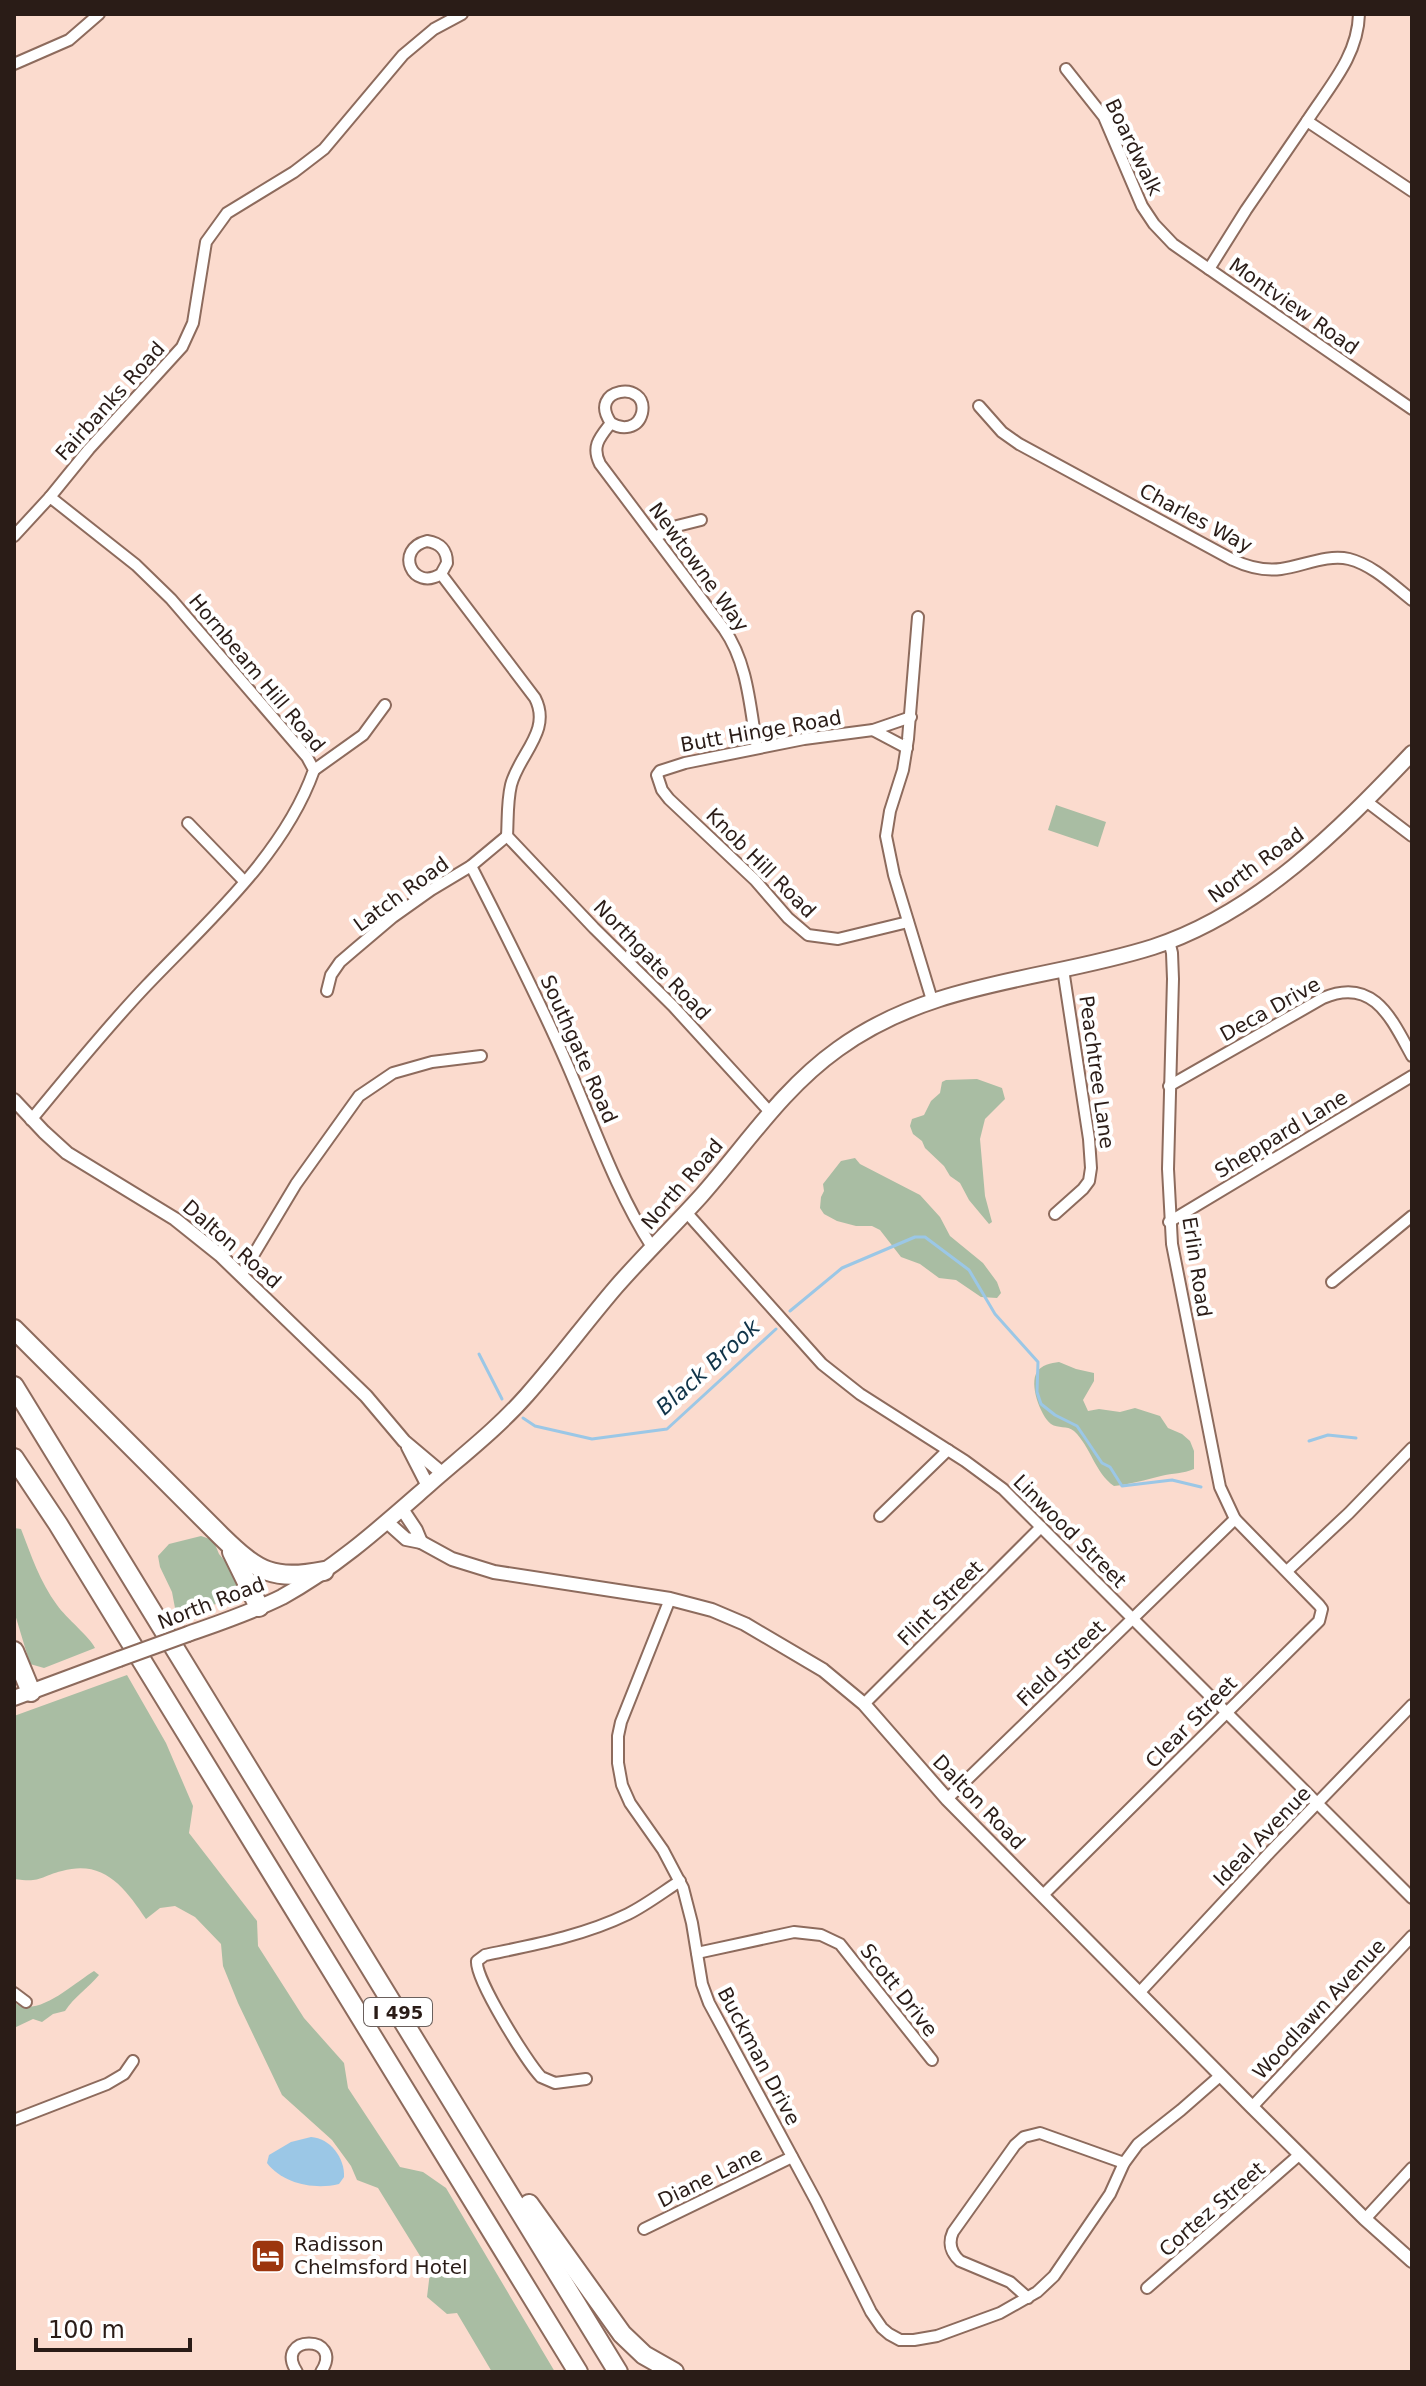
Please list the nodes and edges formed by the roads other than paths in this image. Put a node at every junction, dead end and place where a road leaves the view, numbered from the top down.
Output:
1 (99, 14) edge
2 (462, 14) edge
3 (1359, 14) edge
4 (14, 64) edge
5 (1066, 69) dead end
6 (1307, 121) junction
7 (1412, 191) edge
8 (1209, 269) junction
9 (979, 406) dead end
10 (1412, 409) edge
11 (611, 423) dead end
12 (50, 497) junction
13 (701, 520) dead end
14 (14, 536) edge
15 (655, 537) junction
16 (441, 574) dead end
17 (1412, 600) edge
18 (918, 617) dead end
19 (385, 705) dead end
20 (911, 717) junction
21 (873, 730) junction
22 (757, 748) junction
23 (907, 748) junction
24 (1412, 753) edge
25 (314, 770) junction
26 (657, 774) joint
27 (1366, 801) junction
28 (188, 823) dead end
29 (507, 836) junction
30 (1412, 836) edge
31 (471, 866) junction
32 (244, 881) junction
33 (908, 922) junction
34 (1169, 941) junction
35 (1063, 969) junction
36 (327, 991) dead end
37 (932, 1000) junction
38 (481, 1056) dead end
39 (1412, 1056) edge
40 (1412, 1076) edge
41 (1169, 1086) junction
42 (14, 1100) edge
43 (769, 1111) junction
44 (31, 1120) junction
45 (686, 1212) junction
46 (1055, 1214) dead end
47 (1412, 1216) edge
48 (1169, 1222) junction
49 (652, 1247) junction
50 (242, 1274) junction
51 (1332, 1282) dead end
52 (14, 1329) edge
53 (14, 1386) edge
54 (404, 1441) junction
55 (1412, 1448) edge
56 (948, 1450) junction
57 (14, 1458) edge
58 (442, 1473) junction
59 (428, 1486) junction
60 (402, 1509) junction
61 (880, 1516) dead end
62 (1235, 1519) junction
63 (387, 1522) junction
64 (1041, 1527) junction
65 (221, 1536) junction
66 (421, 1542) junction
67 (324, 1571) junction
68 (1287, 1571) junction
69 (670, 1599) junction
70 (259, 1607) junction
71 (1133, 1619) junction
72 (14, 1651) edge
73 (22, 1695) edge
74 (864, 1704) junction
75 (1412, 1705) edge
76 (1226, 1712) junction
77 (947, 1799) junction
78 (1317, 1805) junction
79 (680, 1881) junction
80 (1043, 1895) junction
81 (1412, 1898) edge
82 (1412, 1936) edge
83 (697, 1953) junction
84 (14, 1993) edge
85 (1139, 1993) junction
86 (26, 2002) dead end
87 (411, 2033) junction
88 (932, 2060) dead end
89 (133, 2061) dead end
90 (1221, 2075) junction
91 (586, 2079) dead end
92 (1252, 2107) junction
93 (14, 2120) edge
94 (1299, 2155) junction
95 (792, 2157) junction
96 (1124, 2163) junction
97 (1412, 2168) edge
98 (1365, 2219) junction
99 (644, 2229) dead end
100 (1412, 2261) edge
101 (1147, 2288) dead end
102 (1028, 2298) junction
103 (297, 2372) edge
104 (321, 2372) edge
105 (578, 2372) edge
106 (618, 2372) edge
107 (674, 2372) edge

1 - 4 street
2 - 12 street, Fairbanks Road
3 - 6 street, Montview Road
5 - 8 street, Boardwalk
6 - 7 street
6 - 8 street, Montview Road
8 - 10 street, Montview Road
9 - 17 street, Charles Way
11 - 15 street, Newtowne Way
12 - 14 street
12 - 25 street, Hornbeam Hill Road
13 - 15 street
15 - 22 street, Newtowne Way
16 - 29 street
18 - 20 street
19 - 25 street
20 - 21 street, Butt Hinge Road
20 - 23 street
21 - 22 street, Butt Hinge Road
21 - 23 street
22 - 26 street, Butt Hinge Road
23 - 33 street
24 - 27 main road, North Road
25 - 32 street, Hornbeam Hill Road
26 - 33 street, Knob Hill Road
27 - 30 street
27 - 34 main road, North Road
28 - 32 street
29 - 31 street, Latch Road
29 - 43 street, Northgate Road
31 - 36 street, Latch Road
31 - 49 street, Southgate Road
32 - 44 street, Hornbeam Hill Road
33 - 37 street
34 - 35 main road, North Road
34 - 41 street, Erlin Road
35 - 37 main road, North Road
35 - 46 street, Peachtree Lane
37 - 43 main road, North Road
38 - 50 street
39 - 41 street, Deca Drive
40 - 48 street, Sheppard Lane
41 - 48 street, Erlin Road
42 - 44 street, Dalton Road
43 - 45 main road, North Road
44 - 50 street, Dalton Road
45 - 49 main road, North Road
45 - 56 street, Linwood Street
47 - 51 street
48 - 62 street, Erlin Road
49 - 58 main road, North Road
50 - 54 street, Dalton Road
52 - 65 highway
53 - 87 highway, I 495
54 - 58 street, Dalton Road
54 - 59 street, Dalton Road
55 - 68 street
56 - 61 street
56 - 64 street, Linwood Street
57 - 105 highway, I 495
58 - 59 main road, North Road
59 - 60 main road, North Road
60 - 63 main road, North Road
60 - 66 street
62 - 68 street, Erlin Road
62 - 71 street, Field Street
63 - 66 street, Dalton Road
63 - 67 main road, North Road
64 - 71 street, Linwood Street
64 - 74 street, Flint Street
65 - 67 highway
65 - 70 highway
66 - 69 street, Dalton Road
67 - 70 main road, North Road
68 - 76 street, Clear Street
69 - 74 street, Dalton Road
69 - 79 street, Buckman Drive
70 - 73 main road, North Road, bridge
71 - 76 street, Linwood Street
71 - 77 street, Field Street
72 - 73 highway
74 - 77 street, Dalton Road
75 - 78 street, Ideal Avenue
76 - 78 street, Linwood Street
76 - 80 street, Clear Street
77 - 80 street, Dalton Road
78 - 81 street, Linwood Street
78 - 85 street, Ideal Avenue
79 - 83 street, Buckman Drive
79 - 91 street
80 - 85 street, Dalton Road
82 - 92 street, Woodlawn Avenue
83 - 88 street, Scott Drive
83 - 95 street, Buckman Drive
84 - 86 street
85 - 90 street, Dalton Road
87 - 106 highway, I 495
87 - 107 highway
89 - 93 street
90 - 92 street, Dalton Road
90 - 96 street, Buckman Drive
92 - 94 street, Dalton Road
94 - 98 street, Dalton Road
94 - 101 street, Cortez Street
95 - 99 street, Diane Lane
95 - 102 street, Buckman Drive
96 - 102 street, Buckman Drive
96 - 102 street
97 - 98 street
98 - 100 street, Dalton Road
103 - 104 street

